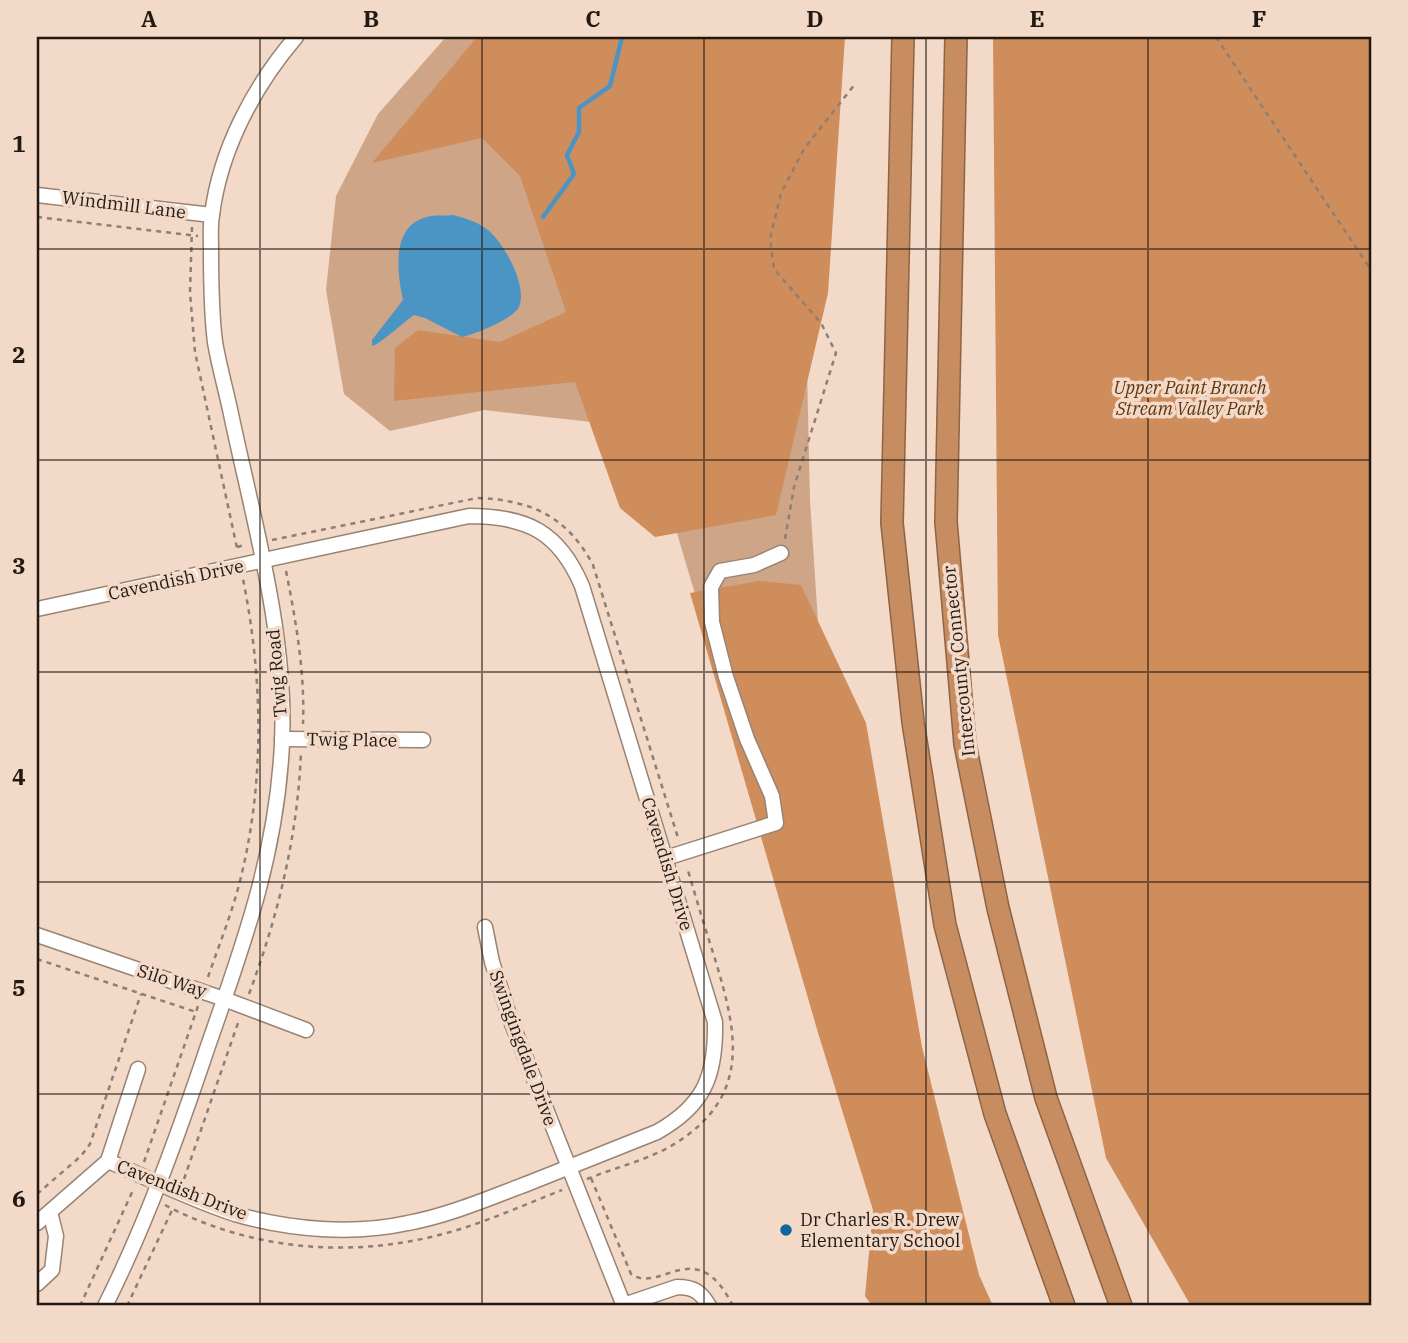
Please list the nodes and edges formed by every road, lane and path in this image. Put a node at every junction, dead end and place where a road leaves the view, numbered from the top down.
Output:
1 (296, 37) edge
2 (903, 37) edge
3 (956, 37) edge
4 (1216, 37) edge
5 (855, 84) dead end
6 (37, 195) edge
7 (193, 213) junction
8 (212, 215) junction
9 (37, 217) edge
10 (191, 235) junction
11 (211, 238) junction
12 (1371, 270) edge
13 (258, 543) junction
14 (237, 547) junction
15 (781, 553) joint
16 (262, 562) junction
17 (241, 566) junction
18 (37, 609) edge
19 (282, 739) junction
20 (423, 740) dead end
21 (683, 853) junction
22 (666, 858) junction
23 (485, 927) dead end
24 (37, 935) edge
25 (37, 958) edge
26 (203, 992) junction
27 (141, 994) junction
28 (225, 999) junction
29 (196, 1012) junction
30 (306, 1030) dead end
31 (138, 1069) dead end
32 (108, 1161) junction
33 (567, 1168) junction
34 (591, 1178) junction
35 (137, 1181) junction
36 (160, 1183) junction
37 (575, 1185) junction
38 (37, 1194) edge
39 (153, 1199) junction
40 (50, 1212) junction
41 (37, 1223) edge
42 (37, 1284) edge
43 (80, 1306) edge
44 (104, 1306) edge
45 (623, 1306) edge
46 (709, 1306) edge
47 (733, 1306) edge
48 (1064, 1306) edge
49 (1121, 1306) edge

1 - 8 street, Twig Road
2 - 48 highway
3 - 49 highway, Intercounty Connector
4 - 12 path
5 - 15 path
6 - 7 street, Windmill Lane
7 - 8 street, Windmill Lane
7 - 10 path
8 - 11 street, Twig Road
9 - 10 path
10 - 11 path
10 - 14 path
11 - 13 street, Twig Road
13 - 14 path
13 - 16 street, Twig Road
13 - 21 path
14 - 17 path
15 - 21 street
16 - 17 street, Cavendish Drive
16 - 19 street, Twig Road
16 - 22 street, Cavendish Drive
17 - 18 street, Cavendish Drive
17 - 26 path
19 - 20 street, Twig Place
19 - 28 street, Twig Road
21 - 22 street
21 - 34 path
22 - 33 street, Cavendish Drive
23 - 33 street, Swingingdale Drive
24 - 26 street, Silo Way
25 - 27 path
26 - 28 street, Silo Way
26 - 29 path
27 - 29 path
27 - 38 path
28 - 30 street, Silo Way
28 - 36 street, Twig Road
29 - 35 path
31 - 32 street, Cavendish Drive
32 - 35 street, Cavendish Drive
32 - 40 street, Cavendish Drive
33 - 36 street, Cavendish Drive
33 - 37 street, Swingingdale Drive
34 - 37 path
34 - 47 path
35 - 36 street, Cavendish Drive
35 - 39 path
35 - 43 path
36 - 39 street, Twig Road
37 - 39 path
37 - 45 street, Swingingdale Drive
39 - 44 street, Twig Road
40 - 41 street, Cavendish Drive
40 - 42 street
45 - 46 street

